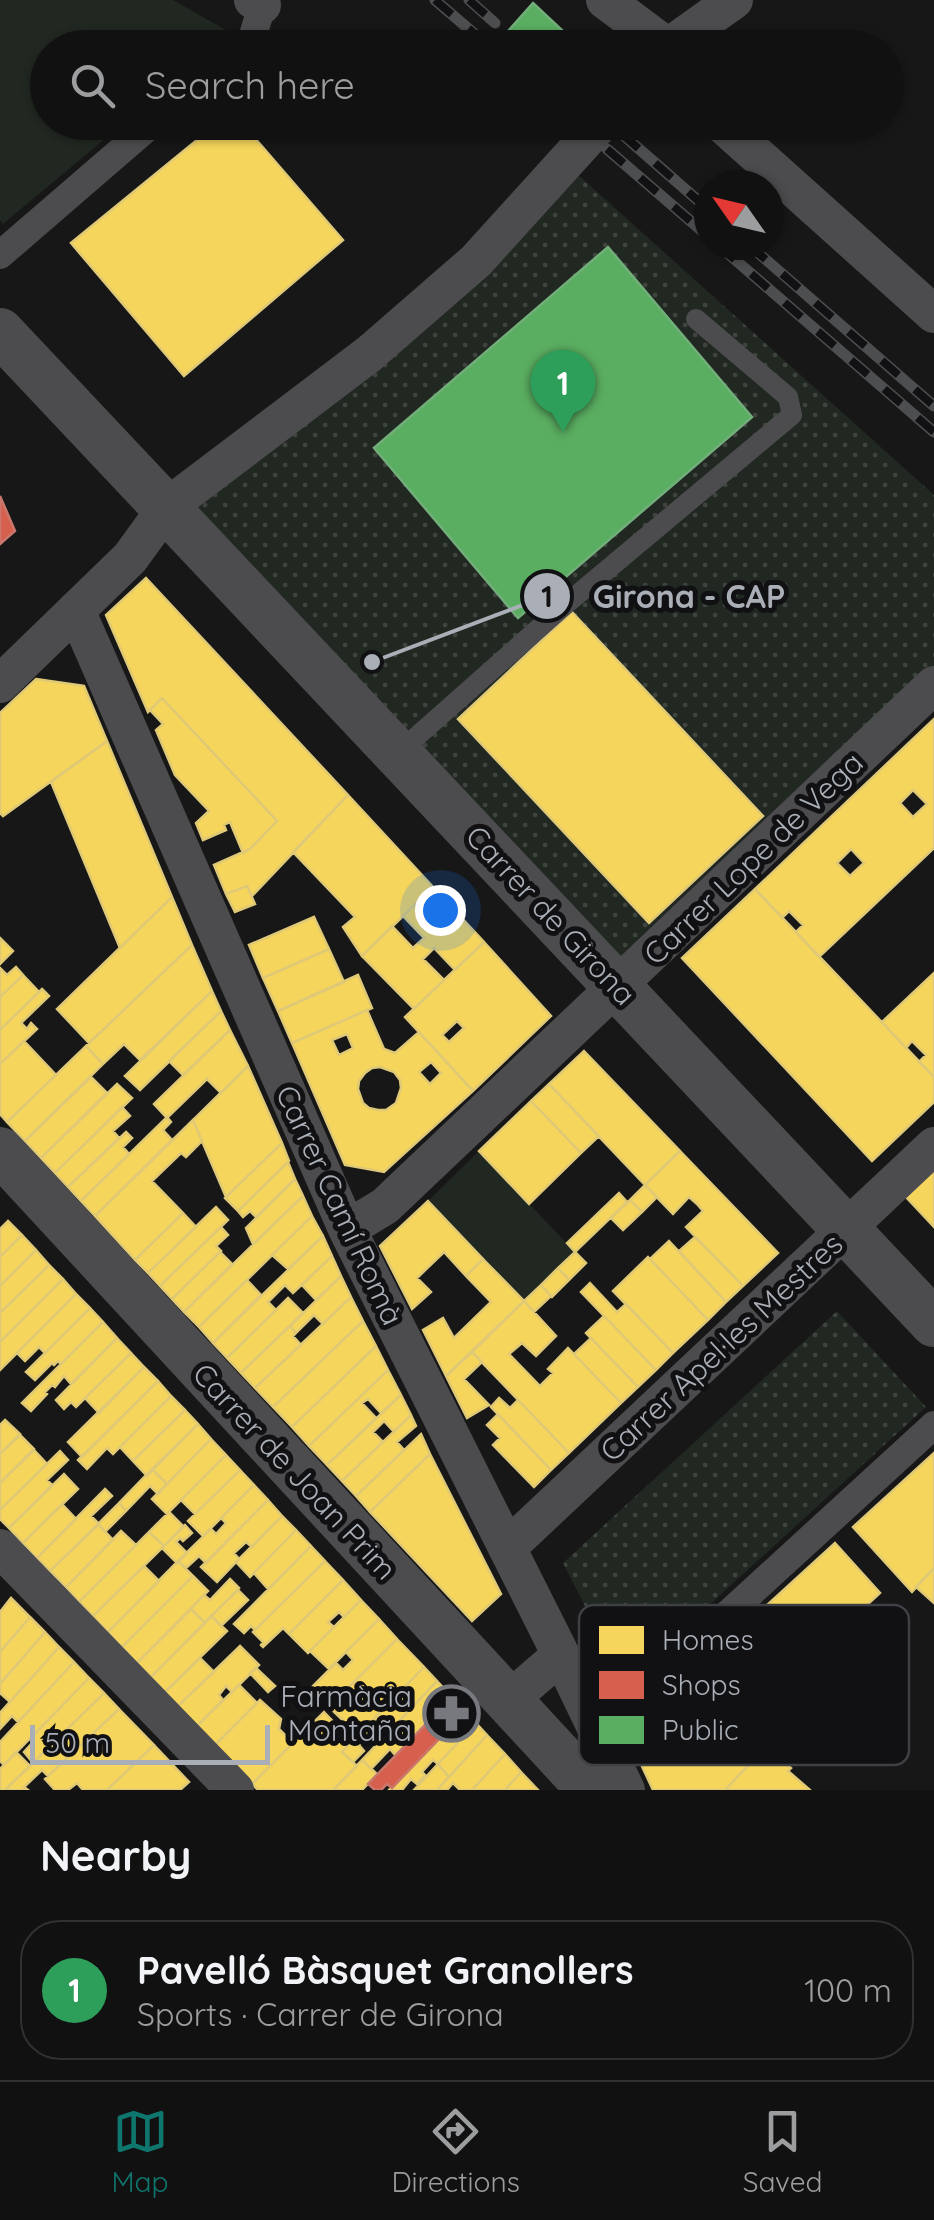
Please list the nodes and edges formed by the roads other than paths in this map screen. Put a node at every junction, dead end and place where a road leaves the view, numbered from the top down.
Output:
1 (605, 0) edge
2 (734, 0) edge
3 (257, 2) edge
4 (253, 30) edge
5 (645, 30) edge
6 (692, 30) edge
7 (133, 140) edge
8 (586, 140) edge
9 (740, 140) edge
10 (0, 255) edge
11 (934, 314) edge
12 (696, 319) dead end
13 (0, 332) edge
14 (167, 506) junction
15 (76, 610) junction
16 (0, 684) edge
17 (934, 685) edge
18 (398, 753) junction
19 (618, 986) junction
20 (934, 1146) edge
21 (0, 1152) edge
22 (347, 1229) junction
23 (845, 1229) junction
24 (934, 1323) edge
25 (934, 1426) edge
26 (0, 1548) edge
27 (508, 1548) junction
28 (738, 1605) edge
29 (562, 1656) junction
30 (579, 1691) edge
31 (508, 1700) junction
32 (614, 1765) edge
33 (229, 1788) edge
34 (591, 1790) edge
35 (626, 1790) edge

1 - 5 street
2 - 6 street
3 - 4 street
7 - 10 street
8 - 14 street, bridge
9 - 11 street
12 - 18 lane
13 - 14 street, Carrer de Girona
14 - 15 street
14 - 18 street, Carrer de Girona
15 - 16 street
15 - 22 street, Carrer Camí Romà
17 - 19 street, Carrer Lope de Vega
18 - 19 street, Carrer de Girona
19 - 22 street, Carrer Lope de Vega
19 - 23 street, Carrer de Girona
20 - 23 street, Carrer Apel·les Mestres
21 - 31 street, Carrer de Joan Prim
22 - 27 street, Carrer Camí Romà
23 - 24 street, Carrer de Girona
23 - 27 street, Carrer Apel·les Mestres
25 - 28 street
26 - 33 street
27 - 29 street, Carrer Camí Romà
29 - 30 street, Carrer Camí Romà
29 - 31 street
31 - 34 street, Carrer de Joan Prim
32 - 35 street, Carrer Camí Romà

